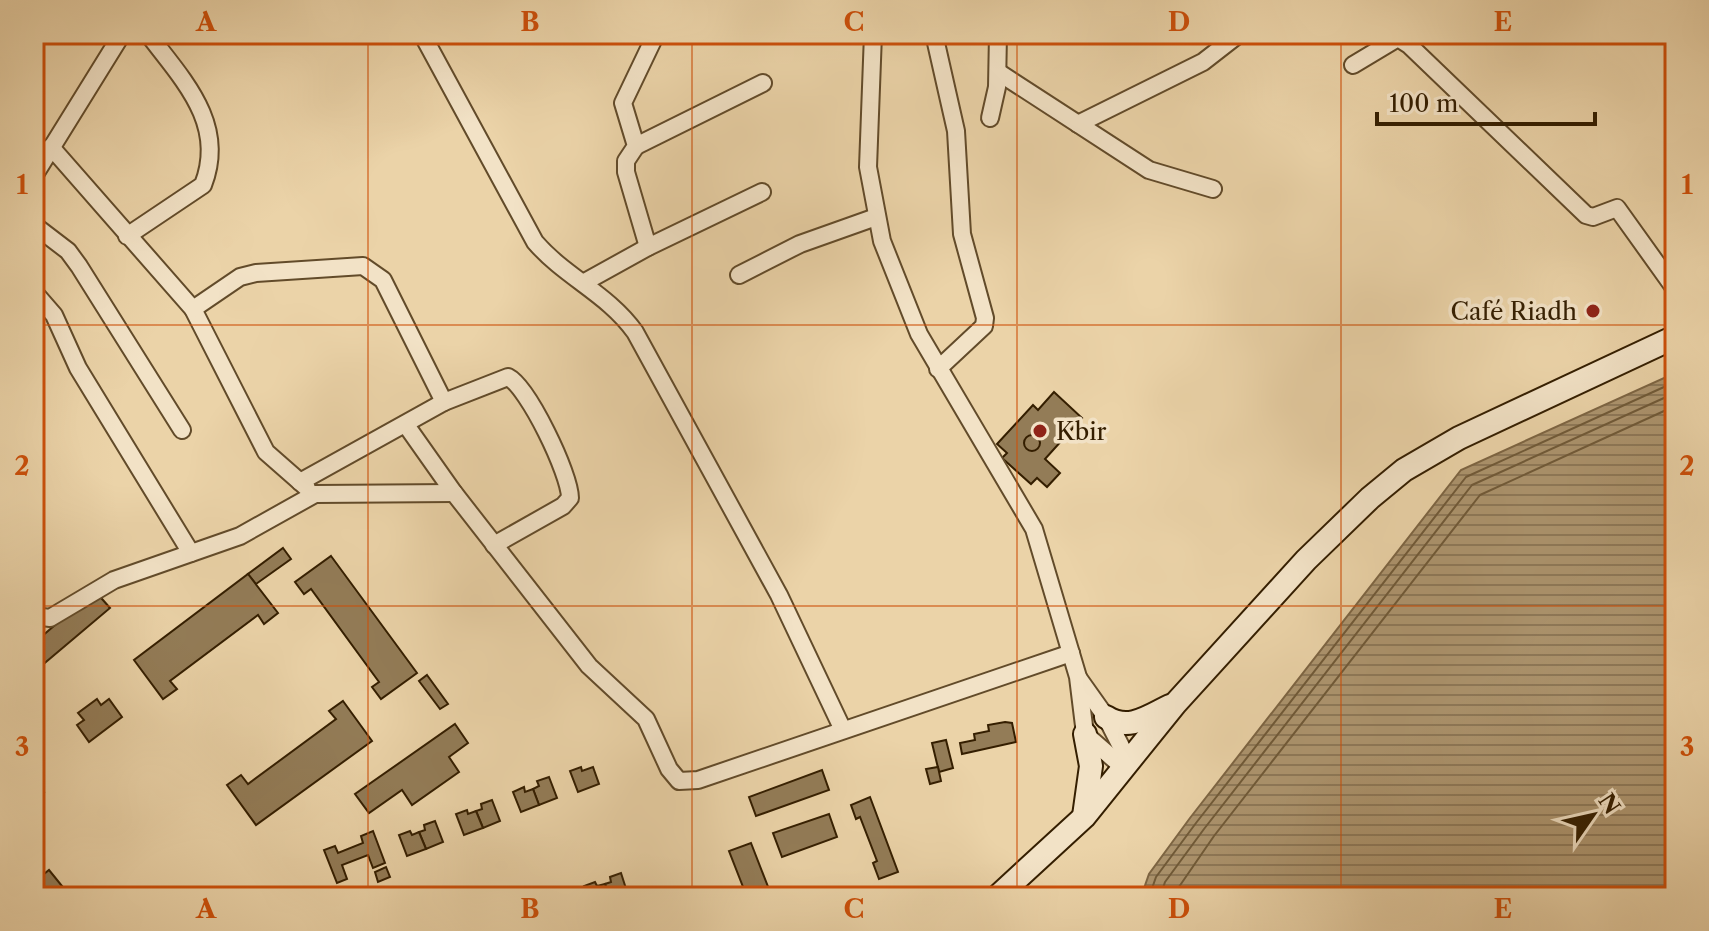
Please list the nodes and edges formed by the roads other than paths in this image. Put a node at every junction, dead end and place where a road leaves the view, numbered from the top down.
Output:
1 (122, 34) edge
2 (148, 34) edge
3 (422, 34) edge
4 (656, 34) edge
5 (873, 34) edge
6 (934, 34) edge
7 (998, 34) edge
8 (1239, 34) edge
9 (1353, 65) dead end
10 (998, 72) junction
11 (763, 83) dead end
12 (990, 118) dead end
13 (1078, 124) junction
14 (636, 146) junction
15 (51, 147) junction
16 (34, 176) edge
17 (1213, 189) dead end
18 (762, 192) dead end
19 (876, 217) junction
20 (34, 225) edge
21 (127, 236) junction
22 (648, 247) junction
23 (739, 275) dead end
24 (583, 283) junction
25 (1675, 289) edge
26 (34, 292) edge
27 (193, 309) junction
28 (1675, 337) edge
29 (938, 369) junction
30 (444, 402) junction
31 (406, 425) junction
32 (182, 430) dead end
33 (300, 482) junction
34 (454, 493) junction
35 (315, 494) junction
36 (494, 545) junction
37 (191, 553) junction
38 (34, 616) edge
39 (1071, 653) junction
40 (1078, 677) junction
41 (1175, 704) junction
42 (1106, 717) junction
43 (843, 730) junction
44 (1085, 734) junction
45 (1127, 766) junction
46 (1084, 817) junction
47 (997, 897) edge

1 - 15 street
2 - 21 street
3 - 24 street
4 - 14 street
5 - 19 street
6 - 29 street
7 - 10 street
8 - 13 street
9 - 25 street
10 - 12 street
10 - 13 street
11 - 14 street
13 - 17 street
14 - 22 street
15 - 16 street
15 - 21 street
18 - 22 street
19 - 23 street
19 - 29 street
20 - 32 street
21 - 27 street
22 - 24 street
24 - 43 street
26 - 37 street
27 - 30 street
27 - 33 street
28 - 41 street
29 - 39 street
30 - 31 street
30 - 36 street
31 - 33 street
31 - 34 street
33 - 35 street
34 - 35 street
34 - 36 street
35 - 37 street
36 - 43 street
37 - 38 street
39 - 40 street
39 - 43 street
40 - 42 street
40 - 44 street
41 - 42 street
41 - 45 street
42 - 45 street
44 - 45 street
44 - 46 street
45 - 46 street
46 - 47 street

